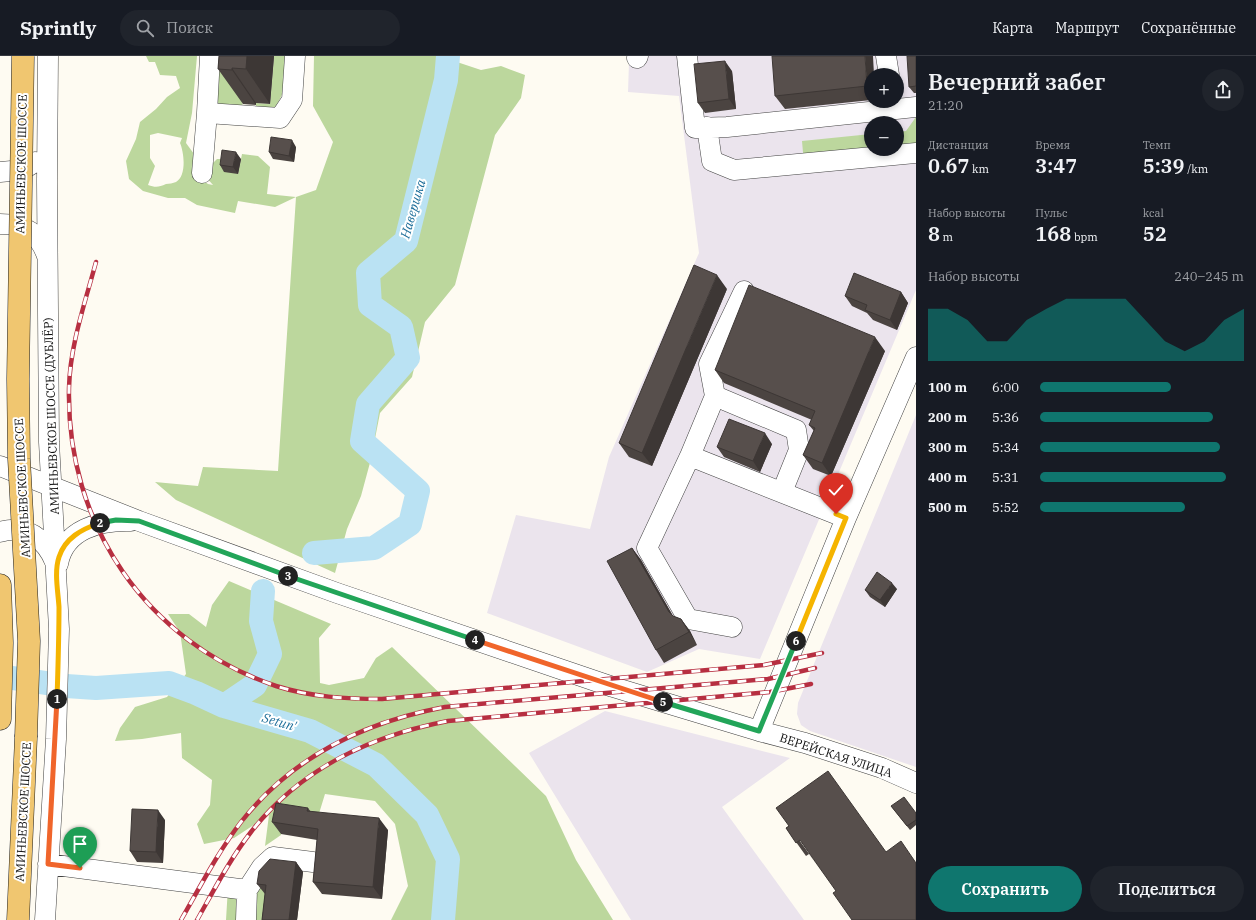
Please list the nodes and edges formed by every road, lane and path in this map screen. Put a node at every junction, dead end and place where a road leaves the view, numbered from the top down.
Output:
1 (23, 56) edge
2 (48, 56) edge
3 (210, 56) edge
4 (295, 56) edge
5 (687, 56) edge
6 (886, 56) edge
7 (888, 68) edge
8 (904, 106) edge
9 (916, 107) edge
10 (867, 108) edge
11 (207, 113) junction
12 (707, 127) junction
13 (47, 135) junction
14 (916, 153) edge
15 (0, 172) edge
16 (202, 173) dead end
17 (0, 224) edge
18 (47, 257) junction
19 (744, 292) dead end
20 (916, 357) edge
21 (715, 396) junction
22 (49, 442) junction
23 (690, 456) junction
24 (4, 468) edge
25 (52, 487) junction
26 (782, 492) junction
27 (846, 518) junction
28 (139, 521) junction
29 (0, 532) edge
30 (57, 568) junction
31 (0, 585) edge
32 (732, 627) dead end
33 (0, 719) edge
34 (759, 731) junction
35 (916, 783) edge
36 (313, 862) edge
37 (48, 864) junction
38 (247, 890) junction
39 (18, 920) edge
40 (45, 920) edge
41 (246, 920) edge

1 - 39 main road, АМИНЬЕВСКОЕ ШОССЕ, bridge
2 - 13 street, АМИНЬЕВСКОЕ ШОССЕ (ДУБЛЁР)
3 - 11 street
4 - 11 street
5 - 12 street
6 - 7 street
8 - 9 street
10 - 12 street
11 - 16 street
12 - 14 street
13 - 15 street
13 - 18 street, АМИНЬЕВСКОЕ ШОССЕ (ДУБЛЁР)
17 - 18 street
18 - 22 street, АМИНЬЕВСКОЕ ШОССЕ (ДУБЛЁР)
19 - 21 street
20 - 27 street
21 - 23 street
21 - 26 street
22 - 24 street
22 - 25 street, АМИНЬЕВСКОЕ ШОССЕ (ДУБЛЁР)
23 - 26 street
23 - 32 street
24 - 25 street, ВЕРЕЙСКАЯ УЛИЦА
25 - 28 street, ВЕРЕЙСКАЯ УЛИЦА
25 - 30 street, АМИНЬЕВСКОЕ ШОССЕ (ДУБЛЁР)
26 - 27 street
27 - 34 street
28 - 30 street
28 - 34 street, ВЕРЕЙСКАЯ УЛИЦА
29 - 30 street
30 - 37 street, АМИНЬЕВСКОЕ ШОССЕ (ДУБЛЁР)
31 - 33 main road
34 - 35 street, ВЕРЕЙСКАЯ УЛИЦА
36 - 38 street
37 - 38 street
37 - 40 street, АМИНЬЕВСКОЕ ШОССЕ (ДУБЛЁР)
38 - 41 street

